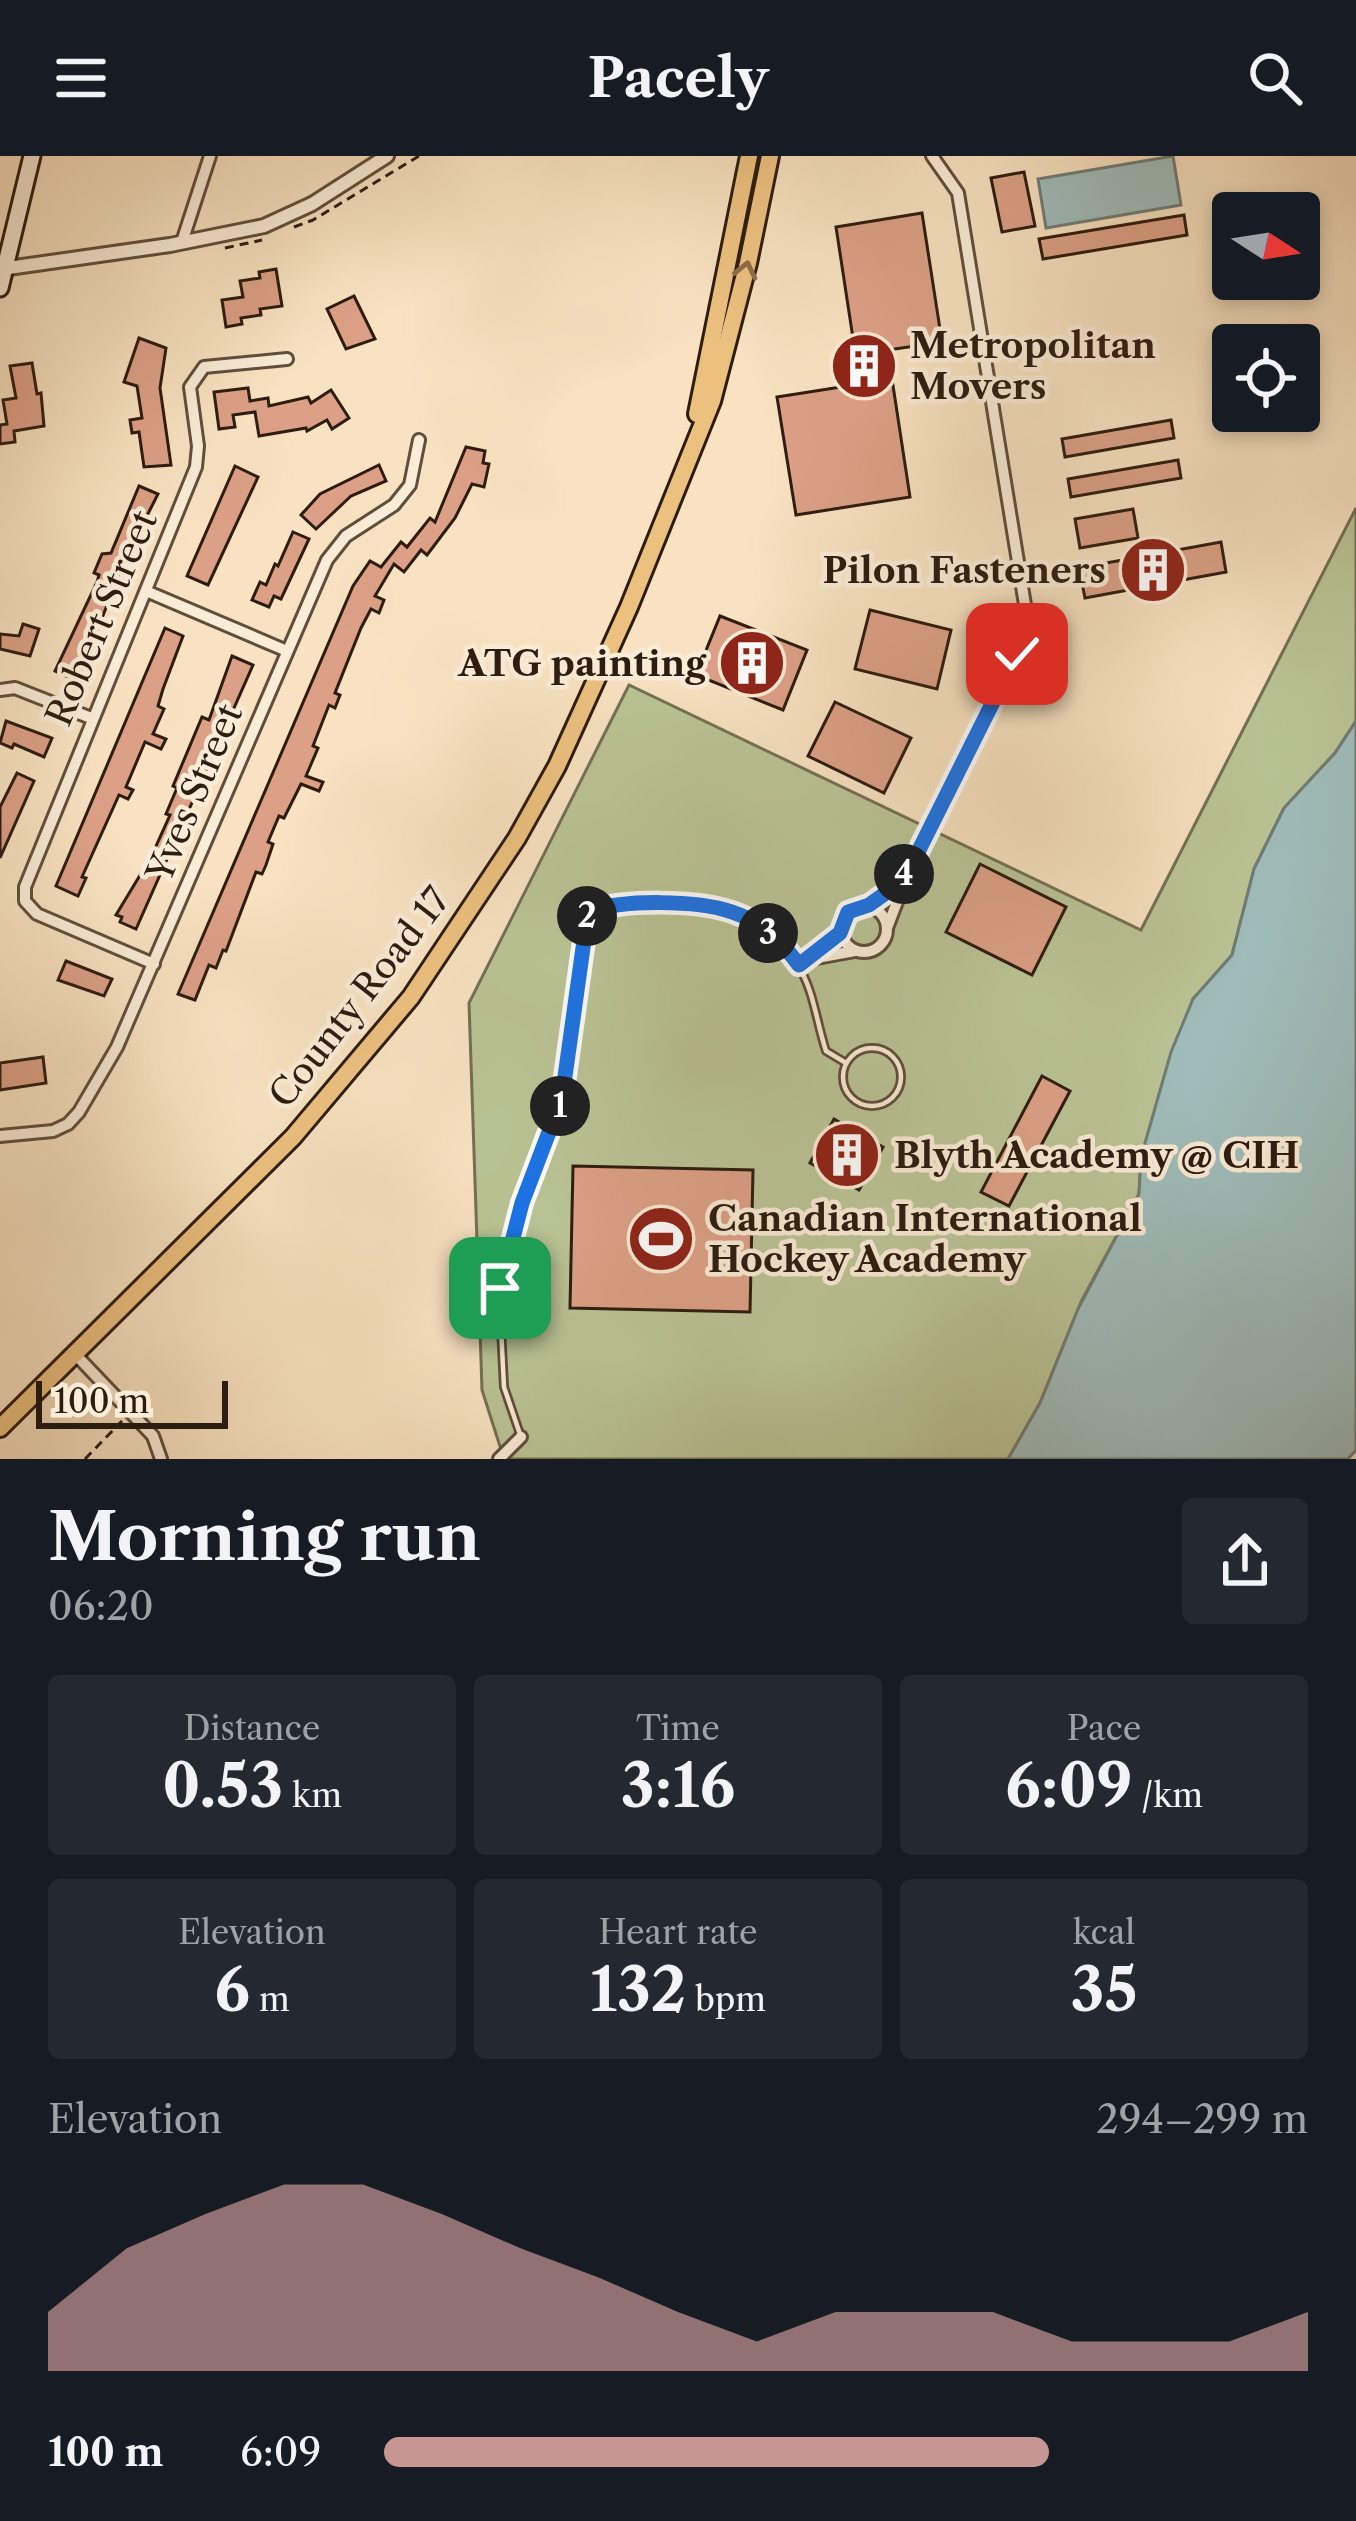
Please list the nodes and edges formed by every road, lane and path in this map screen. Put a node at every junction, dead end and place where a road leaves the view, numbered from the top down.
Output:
1 (32, 156) edge
2 (210, 156) edge
3 (387, 156) edge
4 (749, 156) edge
5 (770, 156) edge
6 (932, 156) edge
7 (182, 242) junction
8 (3, 269) edge
9 (0, 288) edge
10 (287, 359) dead end
11 (419, 440) dead end
12 (686, 461) junction
13 (146, 591) junction
14 (287, 651) junction
15 (0, 690) edge
16 (91, 718) junction
17 (910, 868) junction
18 (869, 905) junction
19 (887, 928) junction
20 (840, 933) junction
21 (855, 951) junction
22 (804, 963) junction
23 (154, 964) junction
24 (846, 1063) junction
25 (0, 1136) edge
26 (76, 1355) junction
27 (133, 1411) junction
28 (0, 1427) edge
29 (521, 1437) joint
30 (85, 1459) edge
31 (161, 1459) edge
32 (499, 1459) edge

1 - 8 main road
2 - 7 street
3 - 7 street
4 - 12 main road, County Road 17
12 -> 5 main road, County Road 17
6 - 17 street
7 - 8 street
8 - 9 main road
10 - 13 street, Robert Street
11 - 14 street, Yves Street
12 - 26 main road, County Road 17
13 - 14 street
13 - 16 street, Robert Street
14 - 23 street, Yves Street
15 - 16 street
16 - 23 street, Robert Street
17 - 18 street
17 - 19 street
18 - 19 street
18 - 20 street
19 - 21 street
20 - 21 street
20 - 22 street
21 - 22 street
22 - 24 lane
22 - 29 lane
23 - 25 street, Yves Street
24 - 24 lane
26 - 27 street
26 - 28 main road, County Road 17
27 - 30 path
27 - 31 street
29 - 32 street

